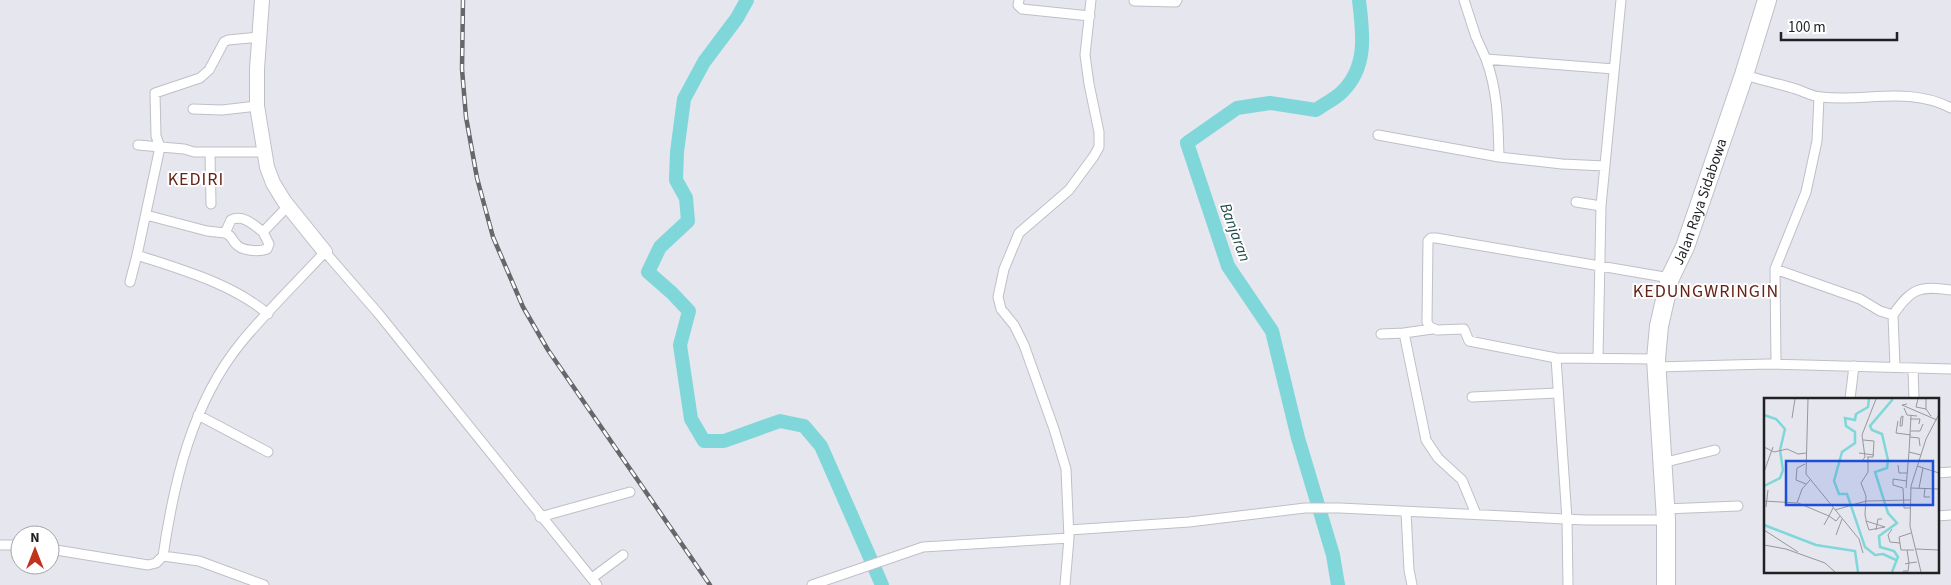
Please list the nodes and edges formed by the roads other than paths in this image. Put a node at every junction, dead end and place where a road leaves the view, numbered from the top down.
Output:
1 (262, 0) edge
2 (1019, 0) edge
3 (1091, 0) edge
4 (1177, 0) edge
5 (1464, 0) edge
6 (1621, 0) edge
7 (1766, 0) edge
8 (1134, 1) edge
9 (1090, 16) junction
10 (260, 37) junction
11 (1486, 59) junction
12 (1614, 68) junction
13 (1744, 75) junction
14 (1819, 97) junction
15 (257, 106) junction
16 (1951, 108) edge
17 (193, 109) dead end
18 (1378, 135) dead end
19 (138, 145) dead end
20 (160, 147) junction
21 (210, 152) junction
22 (264, 152) junction
23 (1499, 157) junction
24 (1605, 166) junction
25 (1576, 202) dead end
26 (211, 204) dead end
27 (288, 206) junction
28 (1601, 206) junction
29 (146, 215) junction
30 (263, 232) junction
31 (225, 233) junction
32 (325, 252) junction
33 (137, 255) junction
34 (1600, 266) junction
35 (1775, 269) junction
36 (1670, 278) junction
37 (130, 282) dead end
38 (1951, 290) edge
39 (268, 314) junction
40 (1893, 314) junction
41 (1432, 328) junction
42 (1404, 333) junction
43 (1381, 334) dead end
44 (1556, 358) junction
45 (1598, 358) junction
46 (1656, 363) junction
47 (1776, 364) junction
48 (1854, 366) junction
49 (1895, 367) junction
50 (1914, 368) junction
51 (1951, 369) edge
52 (1558, 393) junction
53 (1472, 396) dead end
54 (1850, 398) edge
55 (1914, 398) edge
56 (198, 415) junction
57 (1715, 450) dead end
58 (268, 452) dead end
59 (1662, 463) junction
60 (1951, 472) edge
61 (1938, 473) edge
62 (630, 492) dead end
63 (1738, 506) dead end
64 (1406, 512) junction
65 (1476, 514) junction
66 (1666, 515) junction
67 (1951, 515) edge
68 (1938, 516) edge
69 (540, 517) junction
70 (1567, 519) junction
71 (1069, 534) junction
72 (60, 551) edge
73 (622, 555) dead end
74 (162, 556) junction
75 (595, 581) edge
76 (264, 585) edge
77 (812, 585) edge
78 (1065, 585) edge
79 (1412, 585) edge
80 (1568, 585) edge
81 (1666, 585) edge

1 - 10 street
2 - 9 street
3 - 9 street
4 - 8 street
5 - 11 street
6 - 12 street
7 - 13 highway, Jalan Raya Sidabowa
9 - 71 street
10 - 15 street
10 - 20 street
11 - 12 street
11 - 23 street
12 - 24 street
13 - 14 street
13 - 36 highway, Jalan Raya Sidabowa
14 - 16 street
14 - 35 street
15 - 17 street
15 - 22 street
18 - 23 street
19 - 20 street
20 - 21 street
20 - 29 street
21 - 22 street
21 - 26 street
22 - 27 street
23 - 24 street
24 - 28 street
25 - 28 street
27 - 30 street
27 - 32 street
28 - 34 street
29 - 31 street
29 - 33 street
30 - 31 street
30 - 31 street
32 - 39 street
32 - 69 street
33 - 37 street
33 - 39 street
34 - 36 street
34 - 41 street
34 - 45 street
35 - 40 street
35 - 47 street
36 - 46 highway, Jalan Raya Sidabowa
38 - 40 street
39 - 56 street
40 - 49 street
41 - 42 street
41 - 44 street
42 - 43 street
42 - 65 street
44 - 45 street
44 - 52 street
45 - 46 street
46 - 47 street
46 - 59 highway, Jalan Raya Sidabowa
47 - 48 street
48 - 49 street
48 - 54 street
49 - 50 street
50 - 51 street
50 - 55 street
52 - 53 street
52 - 70 street
56 - 58 street
56 - 74 street
57 - 59 street
59 - 66 highway, Jalan Raya Sidabowa
60 - 61 street
62 - 69 street
63 - 66 street
64 - 65 street
64 - 71 street
64 - 79 street
65 - 70 street
66 - 70 street
66 - 81 highway, Jalan Raya Sidabowa
67 - 68 street
69 - 75 street
70 - 80 street
71 - 77 street
71 - 78 street
72 - 74 street
73 - 75 street
74 - 76 street

